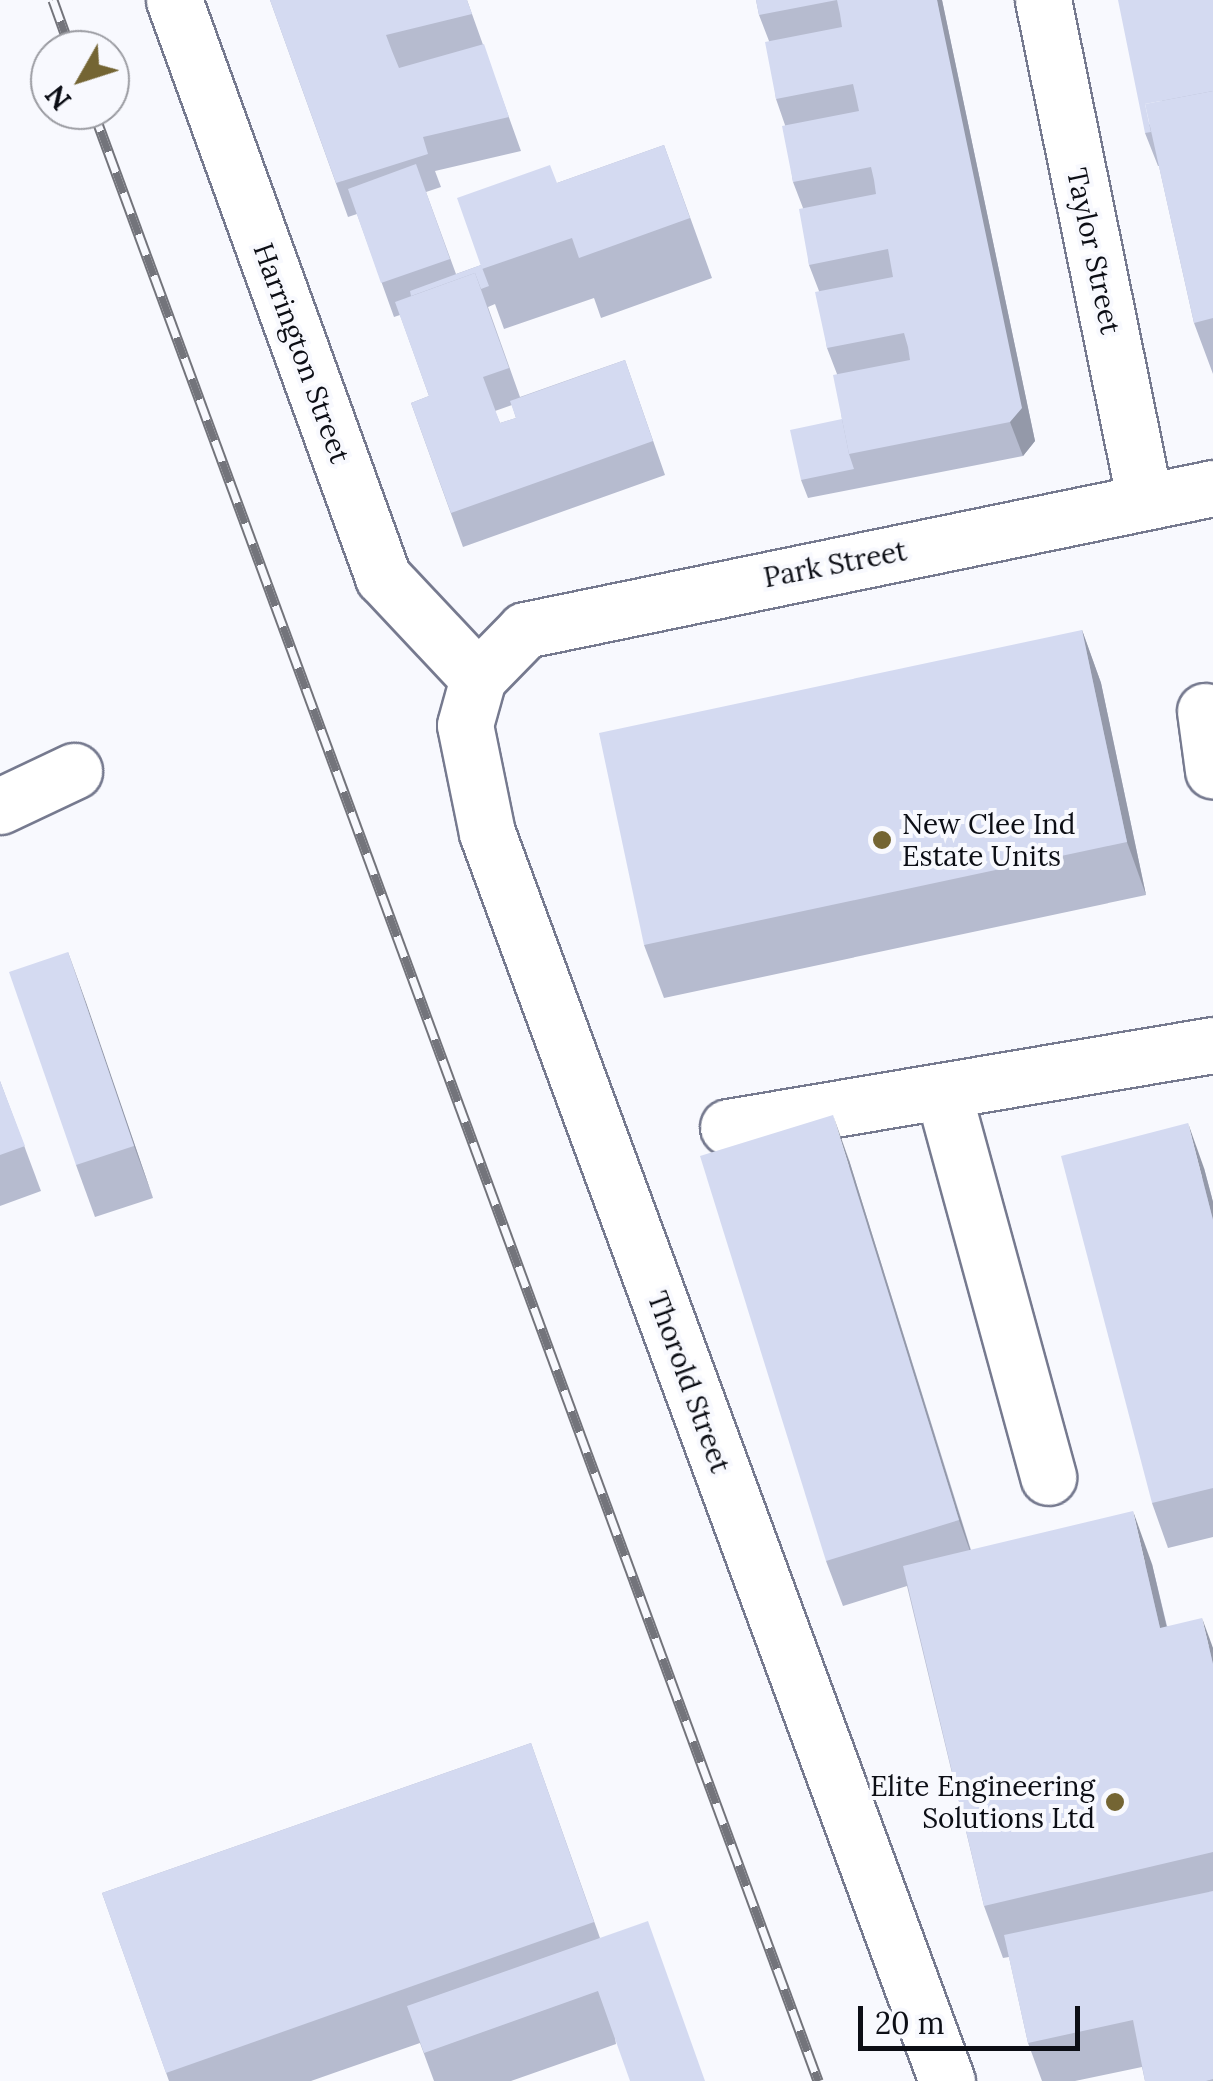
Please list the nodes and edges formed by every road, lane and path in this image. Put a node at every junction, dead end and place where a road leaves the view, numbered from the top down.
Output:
1 (174, 0) edge
2 (1042, 0) edge
3 (1213, 488) edge
4 (1145, 502) junction
5 (478, 678) junction
6 (1206, 711) dead end
7 (1213, 770) edge
8 (74, 771) dead end
9 (0, 806) edge
10 (1213, 1045) edge
11 (942, 1092) junction
12 (728, 1127) dead end
13 (1048, 1477) dead end
14 (946, 2081) edge

1 - 5 street, Harrington Street
2 - 4 street, Taylor Street
3 - 4 street, Park Street
4 - 5 street, Park Street
5 - 14 street, Thorold Street
6 - 7 street
8 - 9 street
10 - 11 street
11 - 12 street
11 - 13 street

